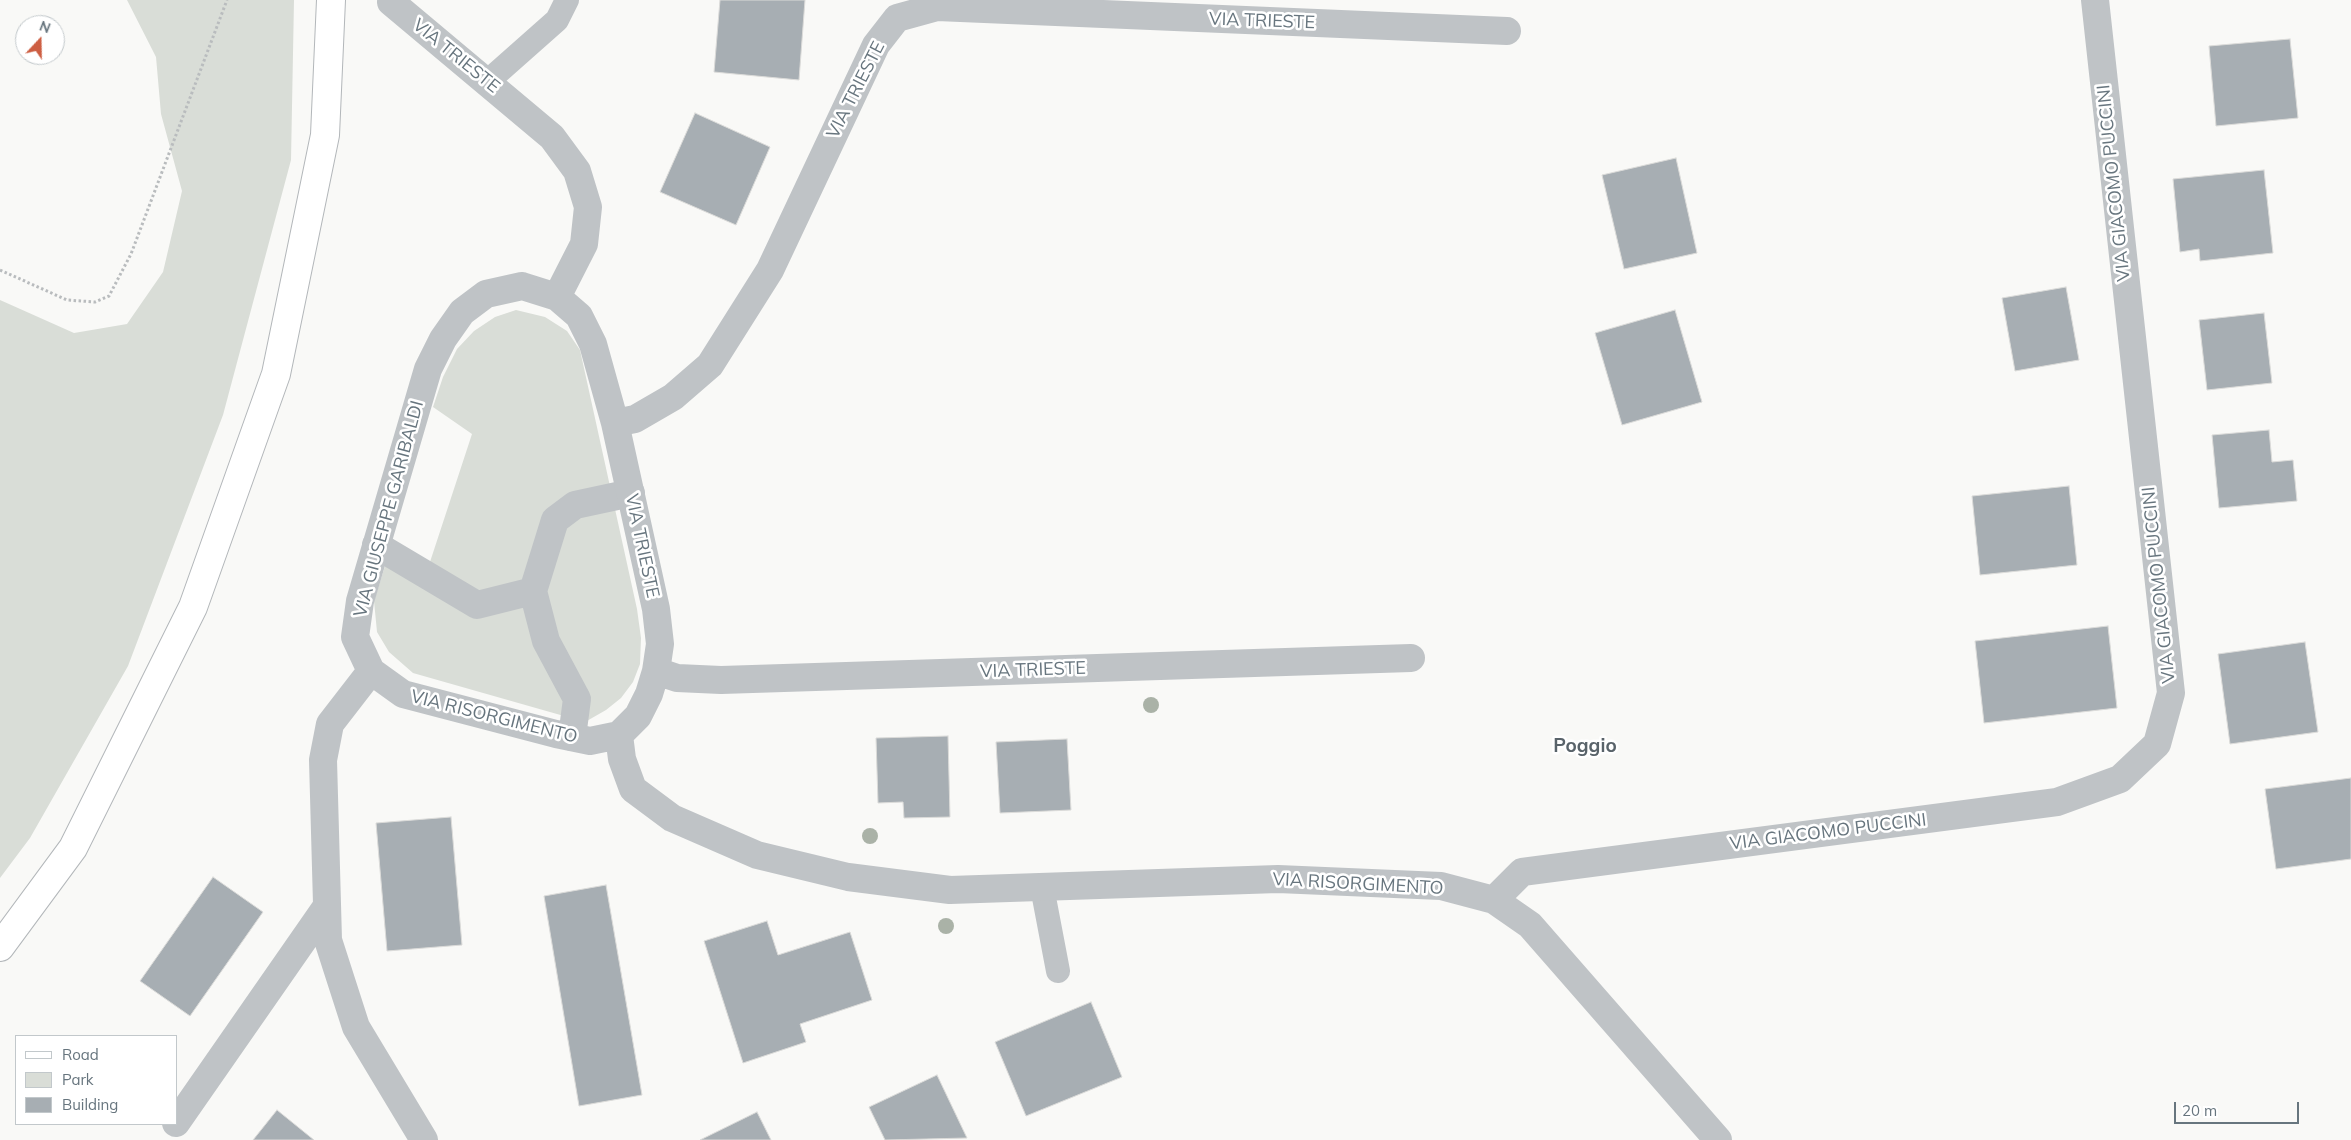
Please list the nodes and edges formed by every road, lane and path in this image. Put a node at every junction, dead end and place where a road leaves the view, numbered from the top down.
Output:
1 (227, 0) edge
2 (330, 0) edge
3 (567, 0) edge
4 (2094, 0) edge
5 (391, 2) dead end
6 (1508, 31) dead end
7 (487, 82) junction
8 (0, 270) edge
9 (557, 297) junction
10 (615, 422) junction
11 (631, 493) junction
12 (376, 545) junction
13 (533, 590) junction
14 (1411, 658) dead end
15 (371, 670) junction
16 (656, 671) junction
17 (619, 735) junction
18 (572, 737) junction
19 (1042, 887) junction
20 (1494, 900) junction
21 (327, 906) junction
22 (0, 947) edge
23 (1058, 971) dead end
24 (178, 1120) edge
25 (175, 1125) edge
26 (164, 1140) edge
27 (424, 1140) edge
28 (1718, 1140) edge

1 - 8 path
2 - 22 main road
3 - 7 lane
4 - 20 street, VIA GIACOMO PUCCINI
5 - 7 street, VIA TRIESTE
6 - 10 street, VIA TRIESTE
7 - 9 street, VIA TRIESTE
9 - 10 street, VIA TRIESTE
9 - 12 street, VIA GIUSEPPE GARIBALDI
10 - 11 street, VIA TRIESTE
11 - 13 street
11 - 16 street, VIA TRIESTE
12 - 13 street
12 - 15 street, VIA GIUSEPPE GARIBALDI
13 - 18 street
14 - 16 street, VIA TRIESTE
15 - 18 street, VIA RISORGIMENTO
15 - 21 street
16 - 17 street, VIA TRIESTE
17 - 18 street, VIA RISORGIMENTO
17 - 19 street, VIA RISORGIMENTO
19 - 20 street, VIA RISORGIMENTO
19 - 23 lane
20 - 28 street, VIA RISORGIMENTO
21 - 24 street
21 - 27 street
25 - 26 street

